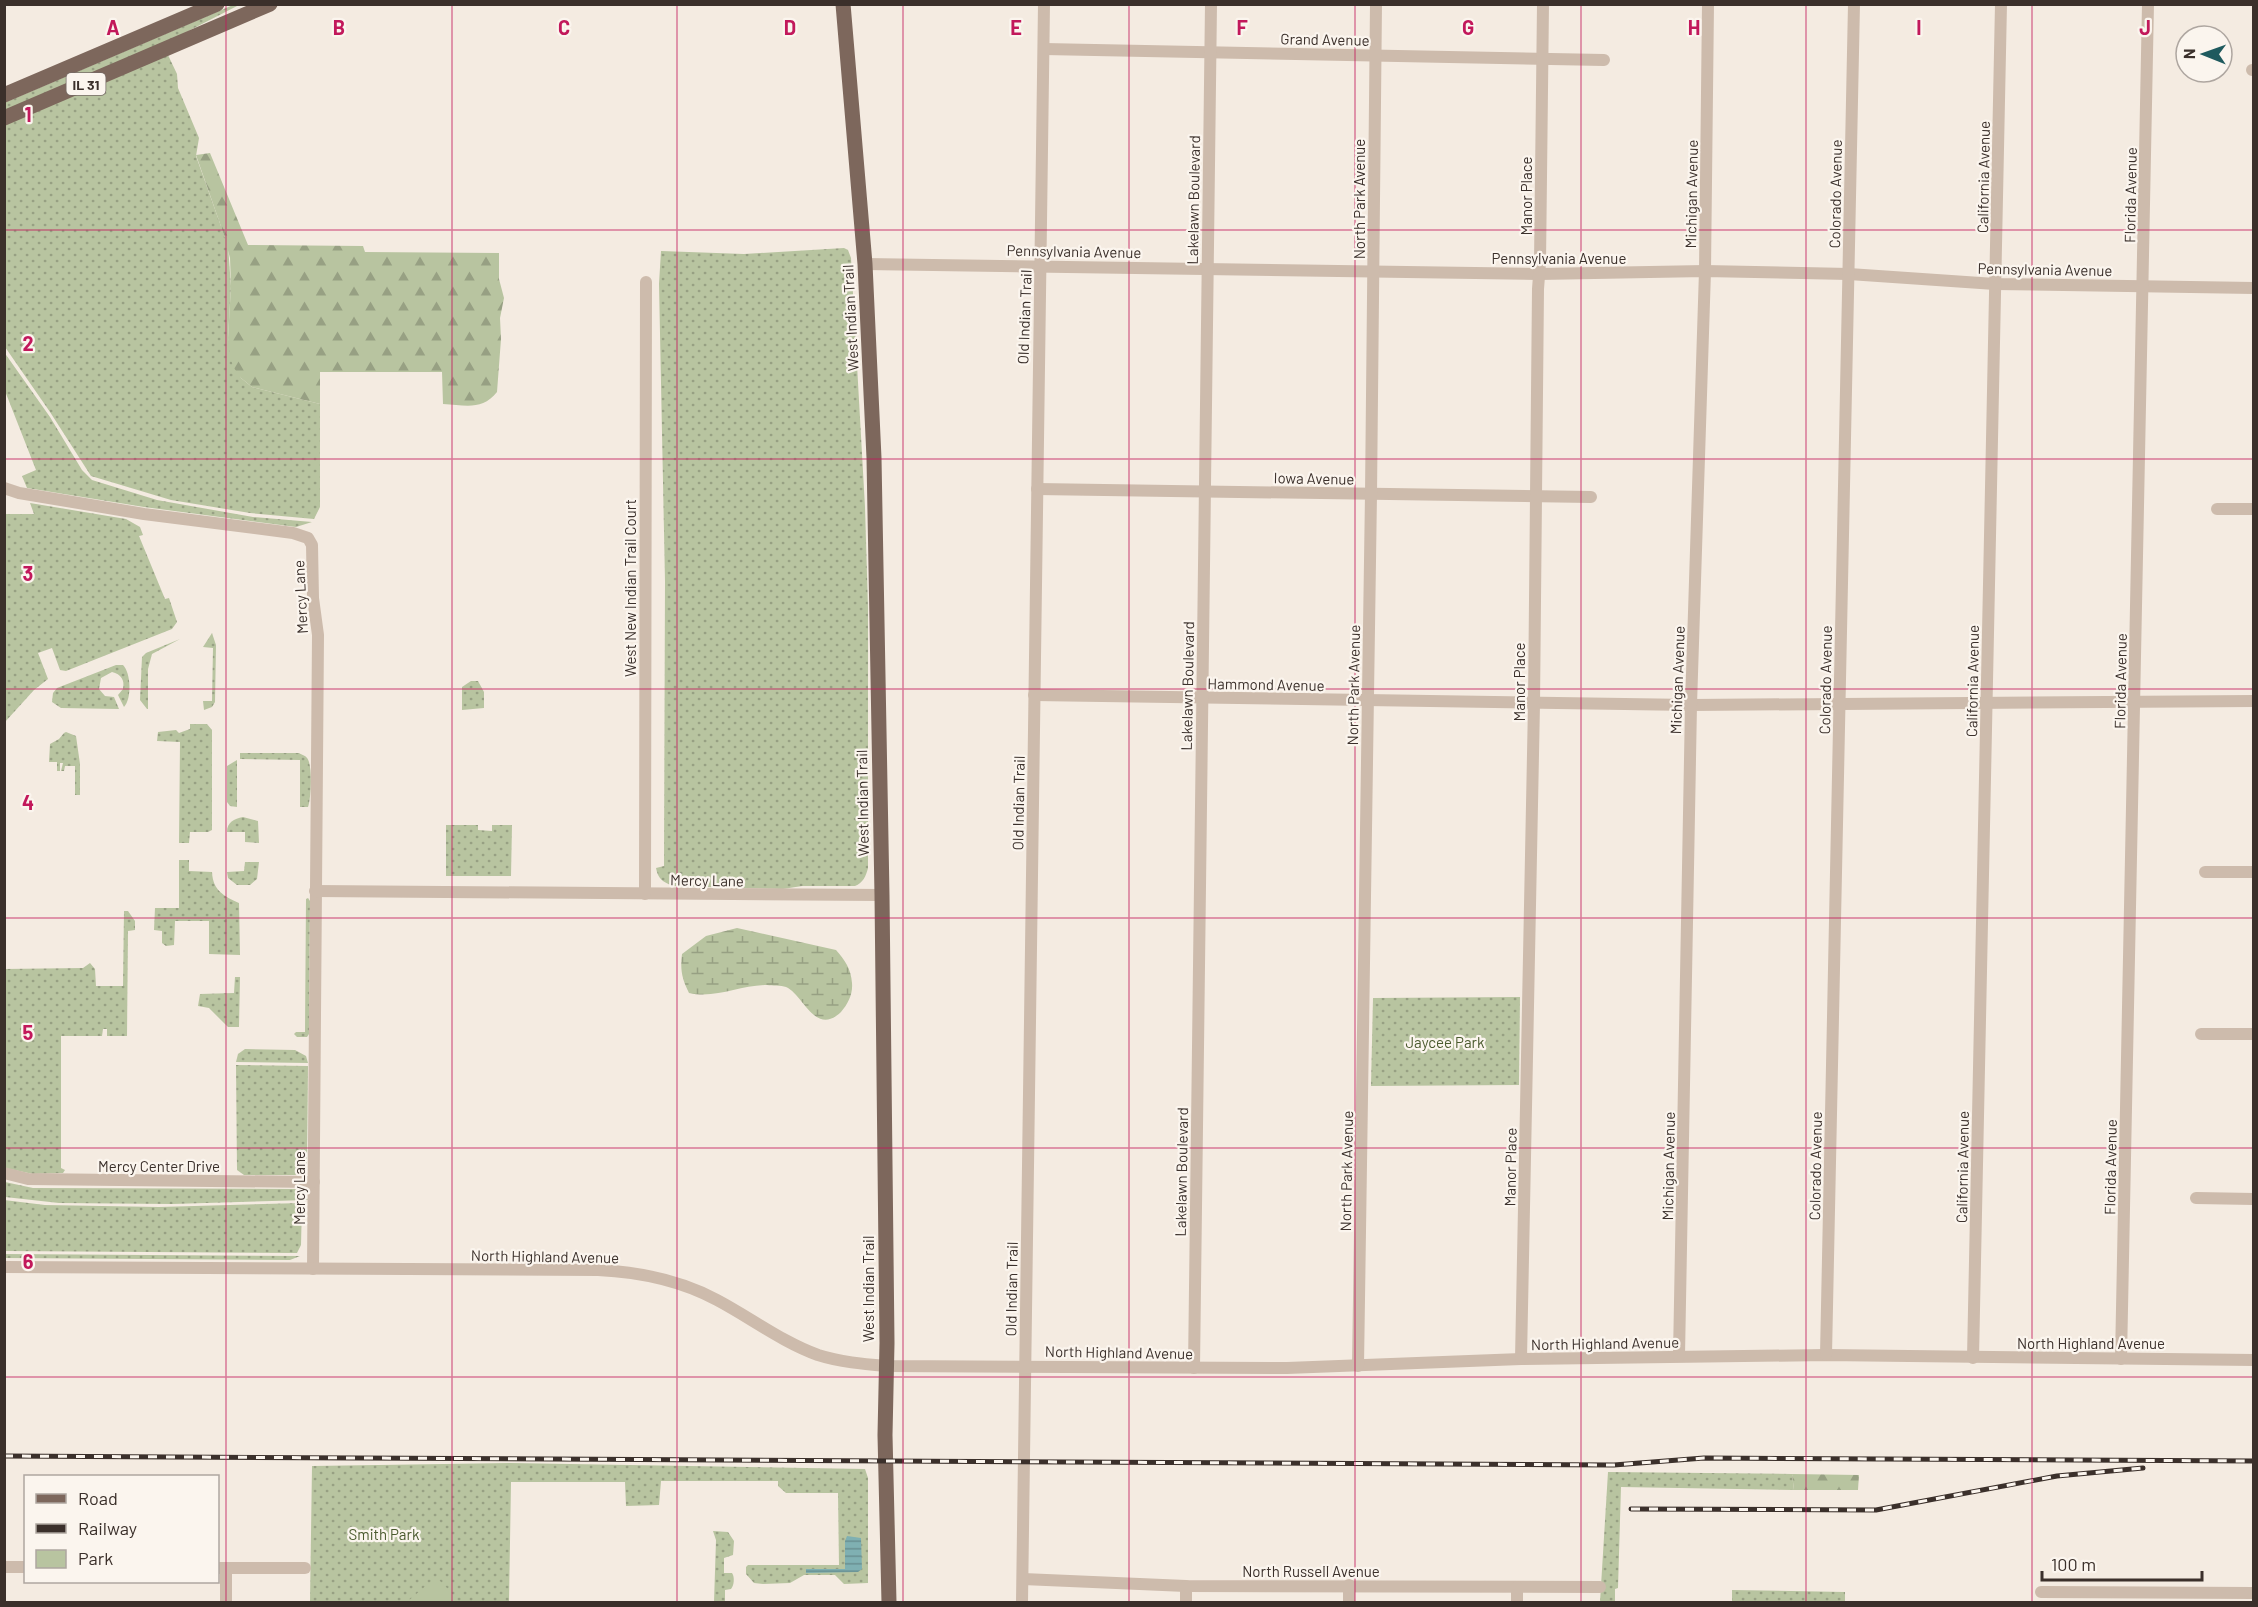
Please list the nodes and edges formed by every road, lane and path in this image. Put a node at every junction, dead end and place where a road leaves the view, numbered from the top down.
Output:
1 (217, 4) edge
2 (270, 4) edge
3 (843, 4) edge
4 (1044, 4) edge
5 (1211, 4) edge
6 (1376, 4) edge
7 (1543, 4) edge
8 (1708, 4) edge
9 (1854, 4) edge
10 (2001, 4) edge
11 (2148, 4) edge
12 (1044, 49) junction
13 (1210, 51) junction
14 (1375, 55) junction
15 (1542, 59) junction
16 (1604, 60) dead end
17 (4, 95) edge
18 (4, 118) edge
19 (865, 264) junction
20 (1040, 265) junction
21 (1206, 269) junction
22 (1374, 271) junction
23 (1705, 271) junction
24 (1539, 274) junction
25 (1849, 274) junction
26 (645, 282) dead end
27 (1995, 284) junction
28 (2143, 286) junction
29 (2253, 288) edge
30 (4, 488) edge
31 (1036, 489) junction
32 (1204, 492) junction
33 (1371, 494) junction
34 (1535, 496) junction
35 (1591, 497) dead end
36 (2217, 509) dead end
37 (2253, 509) edge
38 (1034, 695) junction
39 (1202, 698) junction
40 (1368, 701) junction
41 (2134, 701) junction
42 (2253, 701) edge
43 (1986, 702) junction
44 (1839, 703) junction
45 (1534, 704) junction
46 (1691, 705) junction
47 (2205, 872) dead end
48 (2253, 872) edge
49 (315, 891) junction
50 (645, 894) junction
51 (882, 895) junction
52 (2201, 1034) dead end
53 (2253, 1034) edge
54 (4, 1173) edge
55 (314, 1182) junction
56 (2196, 1198) dead end
57 (2253, 1198) edge
58 (4, 1267) edge
59 (314, 1269) junction
60 (1826, 1355) junction
61 (1679, 1356) junction
62 (1973, 1358) junction
63 (1521, 1359) junction
64 (2121, 1359) junction
65 (2253, 1360) edge
66 (1025, 1365) junction
67 (886, 1366) junction
68 (1358, 1366) junction
69 (1194, 1368) junction
70 (4, 1567) edge
71 (24, 1567) edge
72 (222, 1568) edge
73 (305, 1568) dead end
74 (1023, 1579) junction
75 (1186, 1586) junction
76 (1348, 1586) junction
77 (1517, 1587) junction
78 (1600, 1587) dead end
79 (2041, 1592) dead end
80 (2253, 1593) edge
81 (226, 1602) edge
82 (889, 1602) edge
83 (1022, 1602) edge
84 (1186, 1602) edge
85 (1349, 1602) edge
86 (1517, 1602) edge

1 - 17 main road
2 - 18 main road, IL 31
3 - 19 main road, West Indian Trail
4 - 12 street, Old Indian Trail
5 - 13 street, Lakelawn Boulevard
6 - 14 street, North Park Avenue
7 - 15 street, Manor Place
8 - 23 street, Michigan Avenue
9 - 25 street, Colorado Avenue
10 - 27 street, California Avenue
11 - 28 street, Florida Avenue
12 - 13 street, Grand Avenue
12 - 20 street, Old Indian Trail
13 - 14 street, Grand Avenue
13 - 21 street, Lakelawn Boulevard
14 - 15 street, Grand Avenue
14 - 22 street, North Park Avenue
15 - 16 street, Grand Avenue
15 - 24 street, Manor Place
19 - 20 street, Pennsylvania Avenue
19 - 51 main road, West Indian Trail
20 - 21 street, Pennsylvania Avenue
20 - 31 street, Old Indian Trail
21 - 22 street, Pennsylvania Avenue
21 - 32 street, Lakelawn Boulevard
22 - 24 street, Pennsylvania Avenue
22 - 33 street, North Park Avenue
23 - 24 street, Pennsylvania Avenue
23 - 25 street, Pennsylvania Avenue
23 - 46 street, Michigan Avenue
24 - 34 street, Manor Place
25 - 27 street, Pennsylvania Avenue
25 - 44 street, Colorado Avenue
26 - 50 street, West New Indian Trail Court
27 - 28 street, Pennsylvania Avenue
27 - 43 street, California Avenue
28 - 29 street, Pennsylvania Avenue
28 - 41 street, Florida Avenue
30 - 49 street, Mercy Lane
31 - 32 street, Iowa Avenue
31 - 38 street, Old Indian Trail
32 - 33 street, Iowa Avenue
32 - 39 street, Lakelawn Boulevard
33 - 34 street, Iowa Avenue
33 - 40 street, North Park Avenue
34 - 35 street, Iowa Avenue
34 - 45 street, Manor Place
36 - 37 street
38 - 39 street, Hammond Avenue
38 - 66 street, Old Indian Trail
39 - 40 street, Hammond Avenue
39 - 69 street, Lakelawn Boulevard
40 - 45 street, Hammond Avenue
40 - 68 street, North Park Avenue
41 - 42 street, Hammond Avenue
41 - 43 street, Hammond Avenue
41 - 64 street, Florida Avenue
43 - 44 street, Hammond Avenue
43 - 62 street, California Avenue
44 - 46 street, Hammond Avenue
44 - 60 street, Colorado Avenue
45 - 46 street, Hammond Avenue
45 - 63 street, Manor Place
46 - 61 street, Michigan Avenue
47 - 48 street
49 - 50 street, Mercy Lane
49 - 55 street, Mercy Lane
50 - 51 street, Mercy Lane
51 - 67 main road, West Indian Trail
52 - 53 street
54 - 55 street, Mercy Center Drive
55 - 59 street, Mercy Lane
56 - 57 street
58 - 59 street, North Highland Avenue
59 - 67 street, North Highland Avenue
60 - 61 street, North Highland Avenue
60 - 62 street, North Highland Avenue
61 - 63 street, North Highland Avenue
62 - 64 street, North Highland Avenue
63 - 68 street, North Highland Avenue
64 - 65 street, North Highland Avenue
66 - 67 street, North Highland Avenue
66 - 69 street, North Highland Avenue
66 - 74 street, Old Indian Trail
67 - 82 main road, West Indian Trail
68 - 69 street, North Highland Avenue
70 - 71 street
72 - 73 street
72 - 81 street
74 - 75 street, North Russell Avenue
74 - 83 street, Old Indian Trail
75 - 76 street, North Russell Avenue
75 - 84 street
76 - 77 street, North Russell Avenue
76 - 85 street
77 - 78 street, North Russell Avenue
77 - 86 street
79 - 80 street

